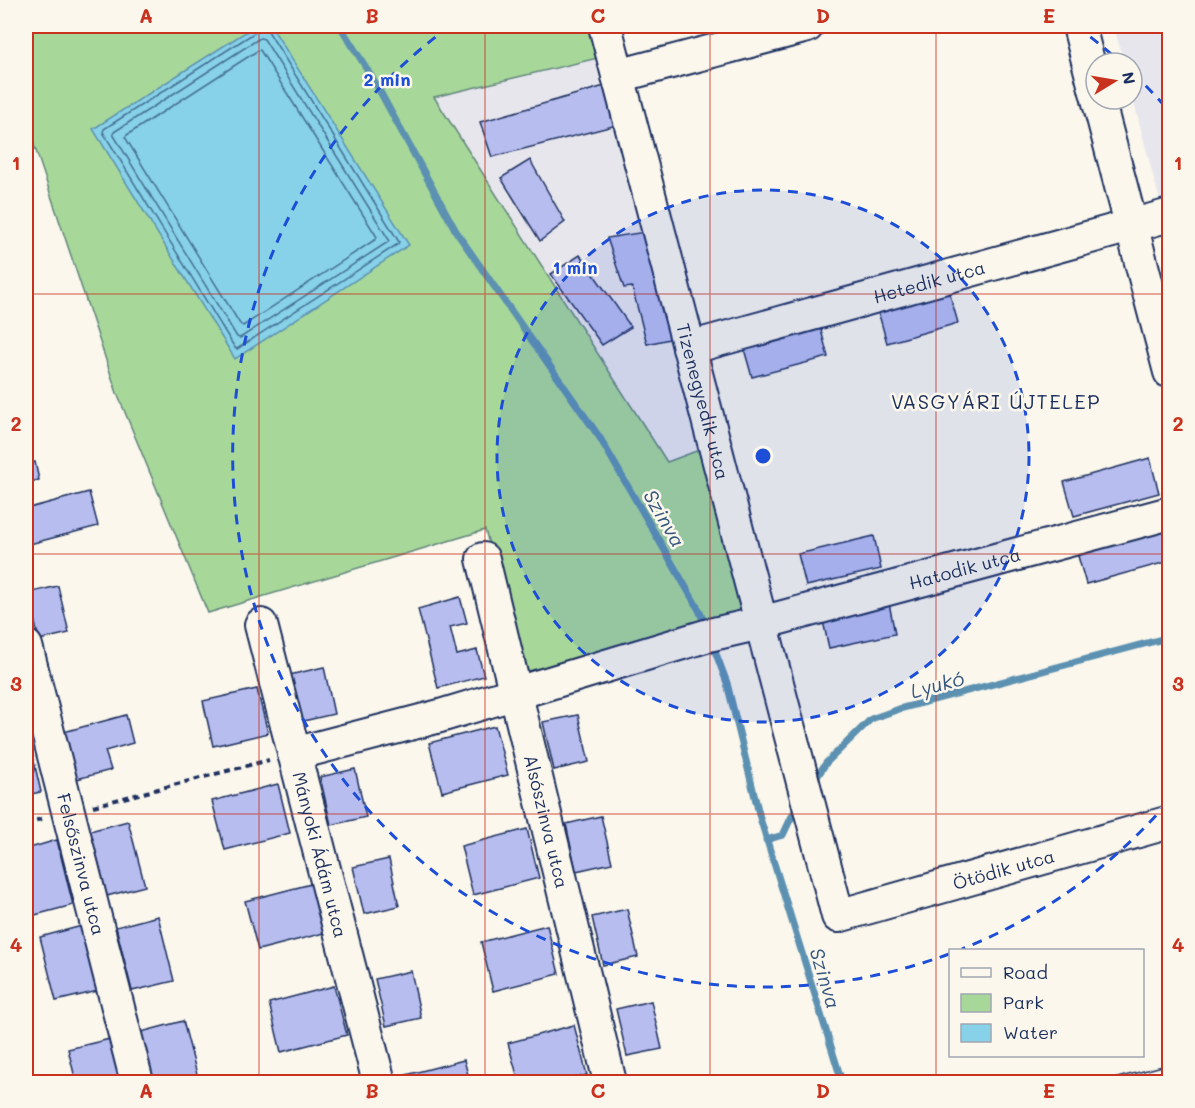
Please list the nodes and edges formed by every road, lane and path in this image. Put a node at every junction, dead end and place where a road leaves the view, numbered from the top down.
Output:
1 (605, 26) edge
2 (807, 26) edge
3 (1079, 26) edge
4 (1085, 51) edge
5 (618, 76) junction
6 (1101, 111) edge
7 (1170, 215) edge
8 (1131, 226) junction
9 (689, 348) junction
10 (1170, 372) edge
11 (1170, 513) edge
12 (483, 559) dead end
13 (761, 623) junction
14 (261, 625) dead end
15 (26, 646) edge
16 (516, 694) junction
17 (294, 754) junction
18 (68, 812) junction
19 (1170, 822) edge
20 (26, 823) edge
21 (838, 916) joint
22 (137, 1083) edge
23 (379, 1083) edge
24 (610, 1083) edge

1 - 5 street, Tizenegyedik utca
2 - 5 street
3 - 4 street
5 - 9 street, Tizenegyedik utca
6 - 8 street
7 - 8 street, Hetedik utca
8 - 9 street, Hetedik utca
8 - 10 street
9 - 13 street, Tizenegyedik utca
11 - 13 street, Hatodik utca
12 - 16 street, Alsószinva utca
13 - 16 street, Hatodik utca
13 - 21 street, Tizenegyedik utca
14 - 17 street, Mányoki Ádám utca
15 - 18 street, Felsőszinva utca
16 - 17 street, Hatodik utca
16 - 24 street, Alsószinva utca
17 - 18 path
17 - 23 street, Mányoki Ádám utca
18 - 20 path
18 - 22 street, Felsőszinva utca
19 - 21 street, Ötödik utca

